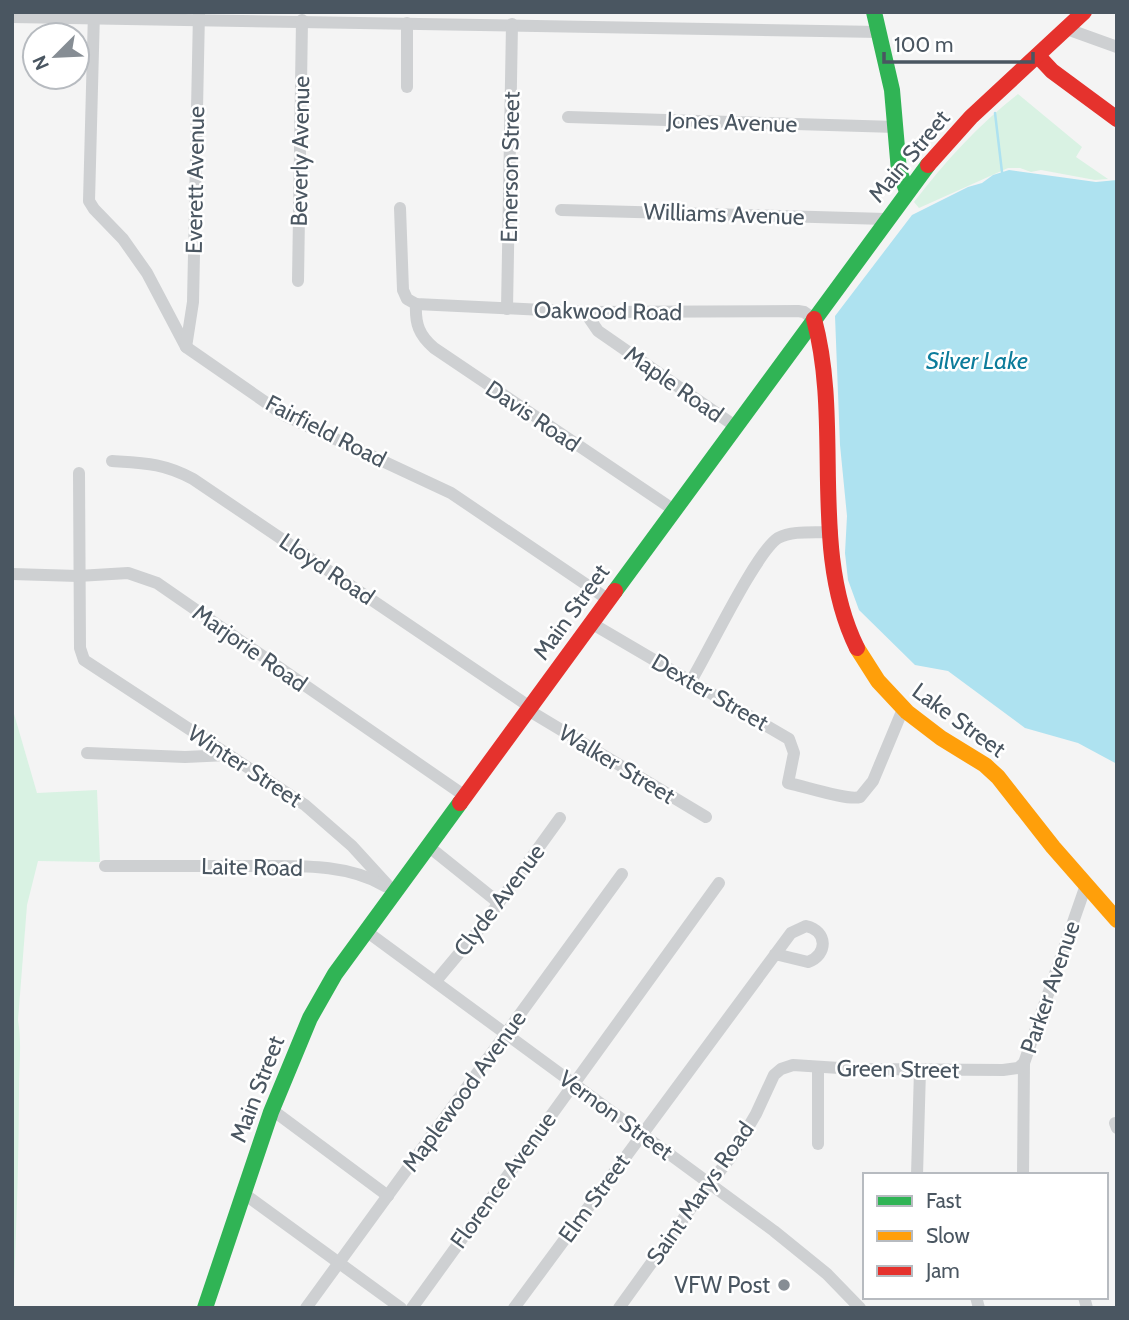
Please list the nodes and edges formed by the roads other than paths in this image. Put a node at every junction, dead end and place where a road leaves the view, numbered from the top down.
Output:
1 (874, 12) edge
2 (1084, 12) edge
3 (94, 15) edge
4 (199, 15) edge
5 (12, 17) edge
6 (302, 20) junction
7 (407, 23) junction
8 (512, 24) junction
9 (1067, 29) junction
10 (880, 32) junction
11 (1117, 47) edge
12 (1038, 56) junction
13 (407, 87) dead end
14 (568, 117) dead end
15 (1117, 119) edge
16 (897, 127) junction
17 (907, 191) junction
18 (400, 208) dead end
19 (561, 210) dead end
20 (886, 219) junction
21 (298, 281) dead end
22 (416, 304) junction
23 (507, 309) junction
24 (585, 312) junction
25 (814, 320) junction
26 (186, 347) junction
27 (735, 426) junction
28 (112, 461) dead end
29 (79, 473) dead end
30 (674, 510) junction
31 (832, 532) junction
32 (12, 574) edge
33 (78, 576) junction
34 (608, 600) junction
35 (592, 623) junction
36 (691, 681) junction
37 (529, 709) junction
38 (903, 709) junction
39 (87, 753) dead end
40 (228, 755) junction
41 (465, 796) junction
42 (706, 817) dead end
43 (560, 818) dead end
44 (428, 846) junction
45 (105, 866) dead end
46 (622, 874) dead end
47 (719, 883) dead end
48 (1086, 885) junction
49 (394, 892) junction
50 (499, 903) junction
51 (1117, 920) edge
52 (366, 931) junction
53 (775, 954) dead end
54 (436, 981) junction
55 (506, 1034) junction
56 (1024, 1063) junction
57 (818, 1067) junction
58 (920, 1070) junction
59 (774, 1075) joint
60 (574, 1084) junction
61 (271, 1109) junction
62 (642, 1134) junction
63 (818, 1144) dead end
64 (917, 1173) edge
65 (1023, 1173) edge
66 (710, 1184) junction
67 (243, 1193) junction
68 (388, 1196) junction
69 (340, 1264) junction
70 (205, 1308) edge
71 (306, 1308) edge
72 (401, 1308) edge
73 (412, 1308) edge
74 (514, 1308) edge
75 (619, 1308) edge
76 (860, 1308) edge

1 - 10 main road
2 - 9 main road, Main Street
3 - 4 street
3 - 5 street
3 - 26 street, Fairfield Road
4 - 6 street
4 - 26 street, Everett Avenue
6 - 7 street
6 - 21 street, Beverly Avenue
7 - 8 street
7 - 13 street
8 - 10 street
8 - 23 street, Emerson Street
9 - 11 street
9 - 12 main road, Main Street
10 - 16 main road
12 - 15 main road
12 - 17 main road, Main Street
14 - 16 street, Jones Avenue
16 - 17 main road
17 - 20 main road, Main Street
18 - 22 street
19 - 20 street, Williams Avenue
20 - 25 main road, Main Street
22 - 23 street, Oakwood Road
22 - 30 street, Davis Road
23 - 24 street, Oakwood Road
24 - 25 street, Oakwood Road
24 - 27 street, Maple Road
25 - 27 main road, Main Street
25 - 31 main road, Lake Street
26 - 34 street, Fairfield Road
27 - 30 main road, Main Street
28 - 37 street, Lloyd Road
29 - 33 street
30 - 34 main road, Main Street
31 - 36 street
31 - 38 main road, Lake Street
32 - 33 street, Marjorie Road
33 - 40 street, Winter Street
33 - 41 street, Marjorie Road
34 - 35 main road, Main Street
35 - 36 street, Dexter Street
35 - 37 main road, Main Street
36 - 38 street, Dexter Street
37 - 41 main road, Main Street
37 - 42 street, Walker Street
38 - 48 main road, Lake Street
39 - 40 street
40 - 49 street, Winter Street
41 - 44 main road, Main Street
43 - 50 street, Clyde Avenue
44 - 49 main road, Main Street
44 - 50 street
45 - 49 street, Laite Road
46 - 55 street, Maplewood Avenue
47 - 60 street, Florence Avenue
48 - 51 main road, Lake Street
48 - 56 street, Parker Avenue
49 - 52 main road, Main Street
50 - 54 street, Clyde Avenue
52 - 54 street, Vernon Street
52 - 61 main road, Main Street
53 - 62 street, Elm Street
54 - 55 street, Vernon Street
55 - 60 street, Vernon Street
55 - 68 street, Maplewood Avenue
56 - 58 street, Green Street
56 - 65 street, Parker Avenue
57 - 58 street, Green Street
57 - 59 street, Green Street
57 - 63 street
58 - 64 street
59 - 66 street, Saint Marys Road
60 - 62 street, Vernon Street
60 - 73 street, Florence Avenue
61 - 67 main road, Main Street
61 - 68 street
62 - 66 street, Vernon Street
62 - 74 street, Elm Street
66 - 75 street, Saint Marys Road
66 - 76 street, Vernon Street
67 - 69 street
67 - 70 main road, Main Street
68 - 69 street, Maplewood Avenue
69 - 71 street, Maplewood Avenue
69 - 72 street

